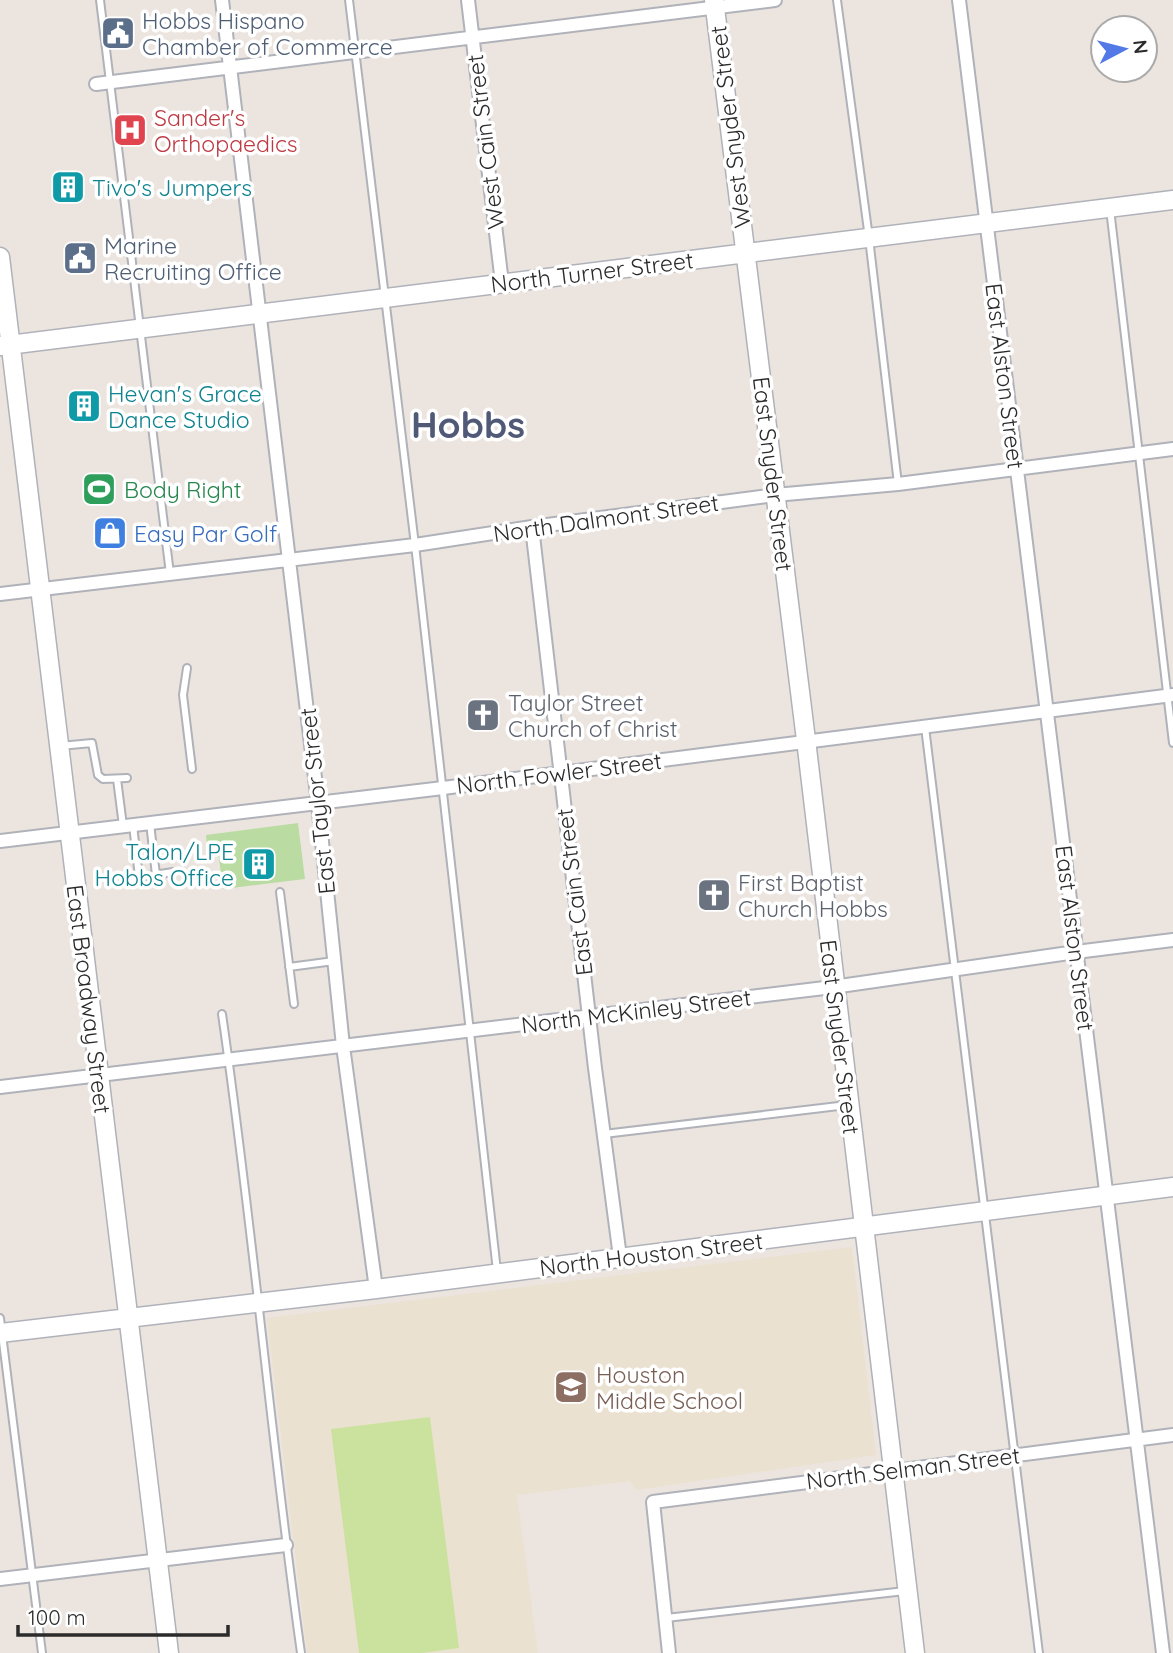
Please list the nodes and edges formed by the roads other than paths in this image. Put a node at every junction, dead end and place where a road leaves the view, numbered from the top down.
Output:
1 (100, 0) edge
2 (222, 0) edge
3 (349, 0) edge
4 (468, 0) edge
5 (775, 0) edge
6 (837, 0) edge
7 (959, 0) edge
8 (715, 4) edge
9 (472, 37) junction
10 (355, 52) junction
11 (230, 67) junction
12 (110, 82) junction
13 (96, 84) dead end
14 (1173, 200) edge
15 (1110, 208) junction
16 (986, 223) junction
17 (869, 238) junction
18 (745, 253) junction
19 (0, 257) edge
20 (502, 283) junction
21 (384, 298) junction
22 (259, 314) junction
23 (141, 328) junction
24 (5, 345) edge
25 (1173, 449) edge
26 (1139, 453) junction
27 (1016, 468) junction
28 (898, 484) junction
29 (775, 495) junction
30 (532, 527) junction
31 (415, 545) junction
32 (289, 560) junction
33 (170, 574) junction
34 (40, 590) junction
35 (0, 594) edge
36 (187, 668) dead end
37 (1170, 695) edge
38 (1047, 710) junction
39 (925, 726) junction
40 (806, 740) junction
41 (1173, 743) edge
42 (59, 746) junction
43 (192, 769) dead end
44 (560, 773) junction
45 (127, 778) dead end
46 (117, 779) junction
47 (443, 788) junction
48 (318, 803) junction
49 (150, 823) junction
50 (128, 826) junction
51 (69, 833) junction
52 (0, 841) edge
53 (173, 872) dead end
54 (156, 875) junction
55 (139, 877) junction
56 (128, 878) dead end
57 (280, 892) dead end
58 (1173, 940) edge
59 (1076, 952) junction
60 (334, 961) junction
61 (289, 967) junction
62 (956, 968) junction
63 (833, 987) junction
64 (294, 1004) dead end
65 (222, 1014) dead end
66 (589, 1016) junction
67 (471, 1031) junction
68 (343, 1046) junction
69 (229, 1060) junction
70 (99, 1075) junction
71 (0, 1087) edge
72 (848, 1105) junction
73 (604, 1134) junction
74 (1173, 1187) edge
75 (1108, 1196) junction
76 (985, 1212) junction
77 (864, 1227) junction
78 (620, 1257) junction
79 (497, 1273) junction
80 (376, 1289) junction
81 (259, 1302) junction
82 (128, 1318) junction
83 (1, 1328) edge
84 (1173, 1435) edge
85 (1137, 1440) junction
86 (1015, 1455) junction
87 (892, 1471) junction
88 (286, 1545) junction
89 (158, 1559) junction
90 (33, 1575) junction
91 (0, 1579) edge
92 (907, 1590) junction
93 (666, 1618) junction
94 (42, 1653) edge
95 (169, 1653) edge
96 (301, 1653) edge
97 (669, 1653) edge
98 (915, 1653) edge
99 (1039, 1653) edge
100 (1163, 1653) edge

1 - 12 lane
2 - 11 street, East Taylor Street
3 - 10 lane
4 - 9 street, West Cain Street
5 - 8 street
6 - 17 lane
7 - 16 street, East Alston Street
8 - 9 street
8 - 18 street, West Snyder Street
9 - 10 street
9 - 20 street, West Cain Street
10 - 11 street
10 - 21 lane
11 - 12 street
11 - 22 street, East Taylor Street
12 - 13 street
12 - 23 lane
14 - 15 street, North Turner Street
15 - 16 street, North Turner Street
15 - 26 lane
16 - 17 street, North Turner Street
16 - 27 street, East Alston Street
17 - 18 street, North Turner Street
17 - 28 lane
18 - 20 street, North Turner Street
18 - 29 street, East Snyder Street
19 - 24 street, East Broadway Street
20 - 21 street, North Turner Street
21 - 22 street, North Turner Street
21 - 31 lane
22 - 23 street, North Turner Street
22 - 32 street, East Taylor Street
23 - 24 street, North Turner Street
23 - 33 lane
24 - 34 street, East Broadway Street
25 - 26 street, North Dalmont Street
26 - 27 street, North Dalmont Street
26 - 37 lane
27 - 28 street, North Dalmont Street
27 - 38 street, East Alston Street
28 - 29 street, North Dalmont Street
29 - 30 street, North Dalmont Street
29 - 40 street, East Snyder Street
30 - 31 street, North Dalmont Street
30 - 44 street, East Cain Street
31 - 32 street, North Dalmont Street
31 - 47 lane
32 - 33 street, North Dalmont Street
32 - 48 street, East Taylor Street
33 - 34 street, North Dalmont Street
34 - 35 street, North Dalmont Street
34 - 42 street, East Broadway Street
36 - 43 lane
37 - 38 street, North Fowler Street
37 - 41 lane
38 - 39 street, North Fowler Street
38 - 59 street, East Alston Street
39 - 40 street, North Fowler Street
39 - 62 lane
40 - 44 street, North Fowler Street
40 - 63 street, East Snyder Street
42 - 46 lane
42 - 51 street, East Broadway Street
44 - 47 street, North Fowler Street
44 - 66 street, East Cain Street
45 - 46 lane
46 - 50 lane
47 - 48 street, North Fowler Street
47 - 67 lane
48 - 49 street, North Fowler Street
48 - 60 street, East Taylor Street
49 - 50 street, North Fowler Street
49 - 54 lane
50 - 51 street, North Fowler Street
50 - 55 lane
51 - 52 street, North Fowler Street
51 - 70 street, East Broadway Street
53 - 54 lane
54 - 55 lane
55 - 56 lane
57 - 61 lane
58 - 59 street, North McKinley Street
59 - 62 street, North McKinley Street
59 - 75 street, East Alston Street
60 - 61 lane
60 - 68 street, East Taylor Street
61 - 64 lane
62 - 63 street, North McKinley Street
62 - 76 lane
63 - 66 street, North McKinley Street
63 - 72 street, East Snyder Street
65 - 69 lane
66 - 67 street, North McKinley Street
66 - 73 street, East Cain Street
67 - 68 street, North McKinley Street
67 - 79 lane
68 - 69 street, North McKinley Street
68 - 80 street, East Taylor Street
69 - 70 street, North McKinley Street
69 - 81 lane
70 - 71 street, North McKinley Street
70 - 82 street, East Broadway Street
72 - 73 lane
72 - 77 street, East Snyder Street
73 - 78 street, East Cain Street
74 - 75 street, North Houston Street
75 - 76 street, North Houston Street
75 - 85 street, East Alston Street
76 - 77 street, North Houston Street
76 - 86 lane
77 - 78 street, North Houston Street
77 - 87 street, East Snyder Street
78 - 79 street, North Houston Street
79 - 80 street, North Houston Street
80 - 81 street, North Houston Street
81 - 82 street, North Houston Street
81 - 88 lane
82 - 83 street, North Houston Street
82 - 89 street, East Broadway Street
83 - 90 lane
84 - 85 street, North Selman Street
85 - 86 street, North Selman Street
85 - 100 street, East Alston Street
86 - 87 street, North Selman Street
86 - 99 lane
87 - 92 street, East Snyder Street
87 - 93 street, North Selman Street
88 - 89 street
88 - 96 lane
89 - 90 street
89 - 95 street, East Broadway Street
90 - 91 street
90 - 94 lane
92 - 93 lane
92 - 98 street, East Snyder Street
93 - 97 street

